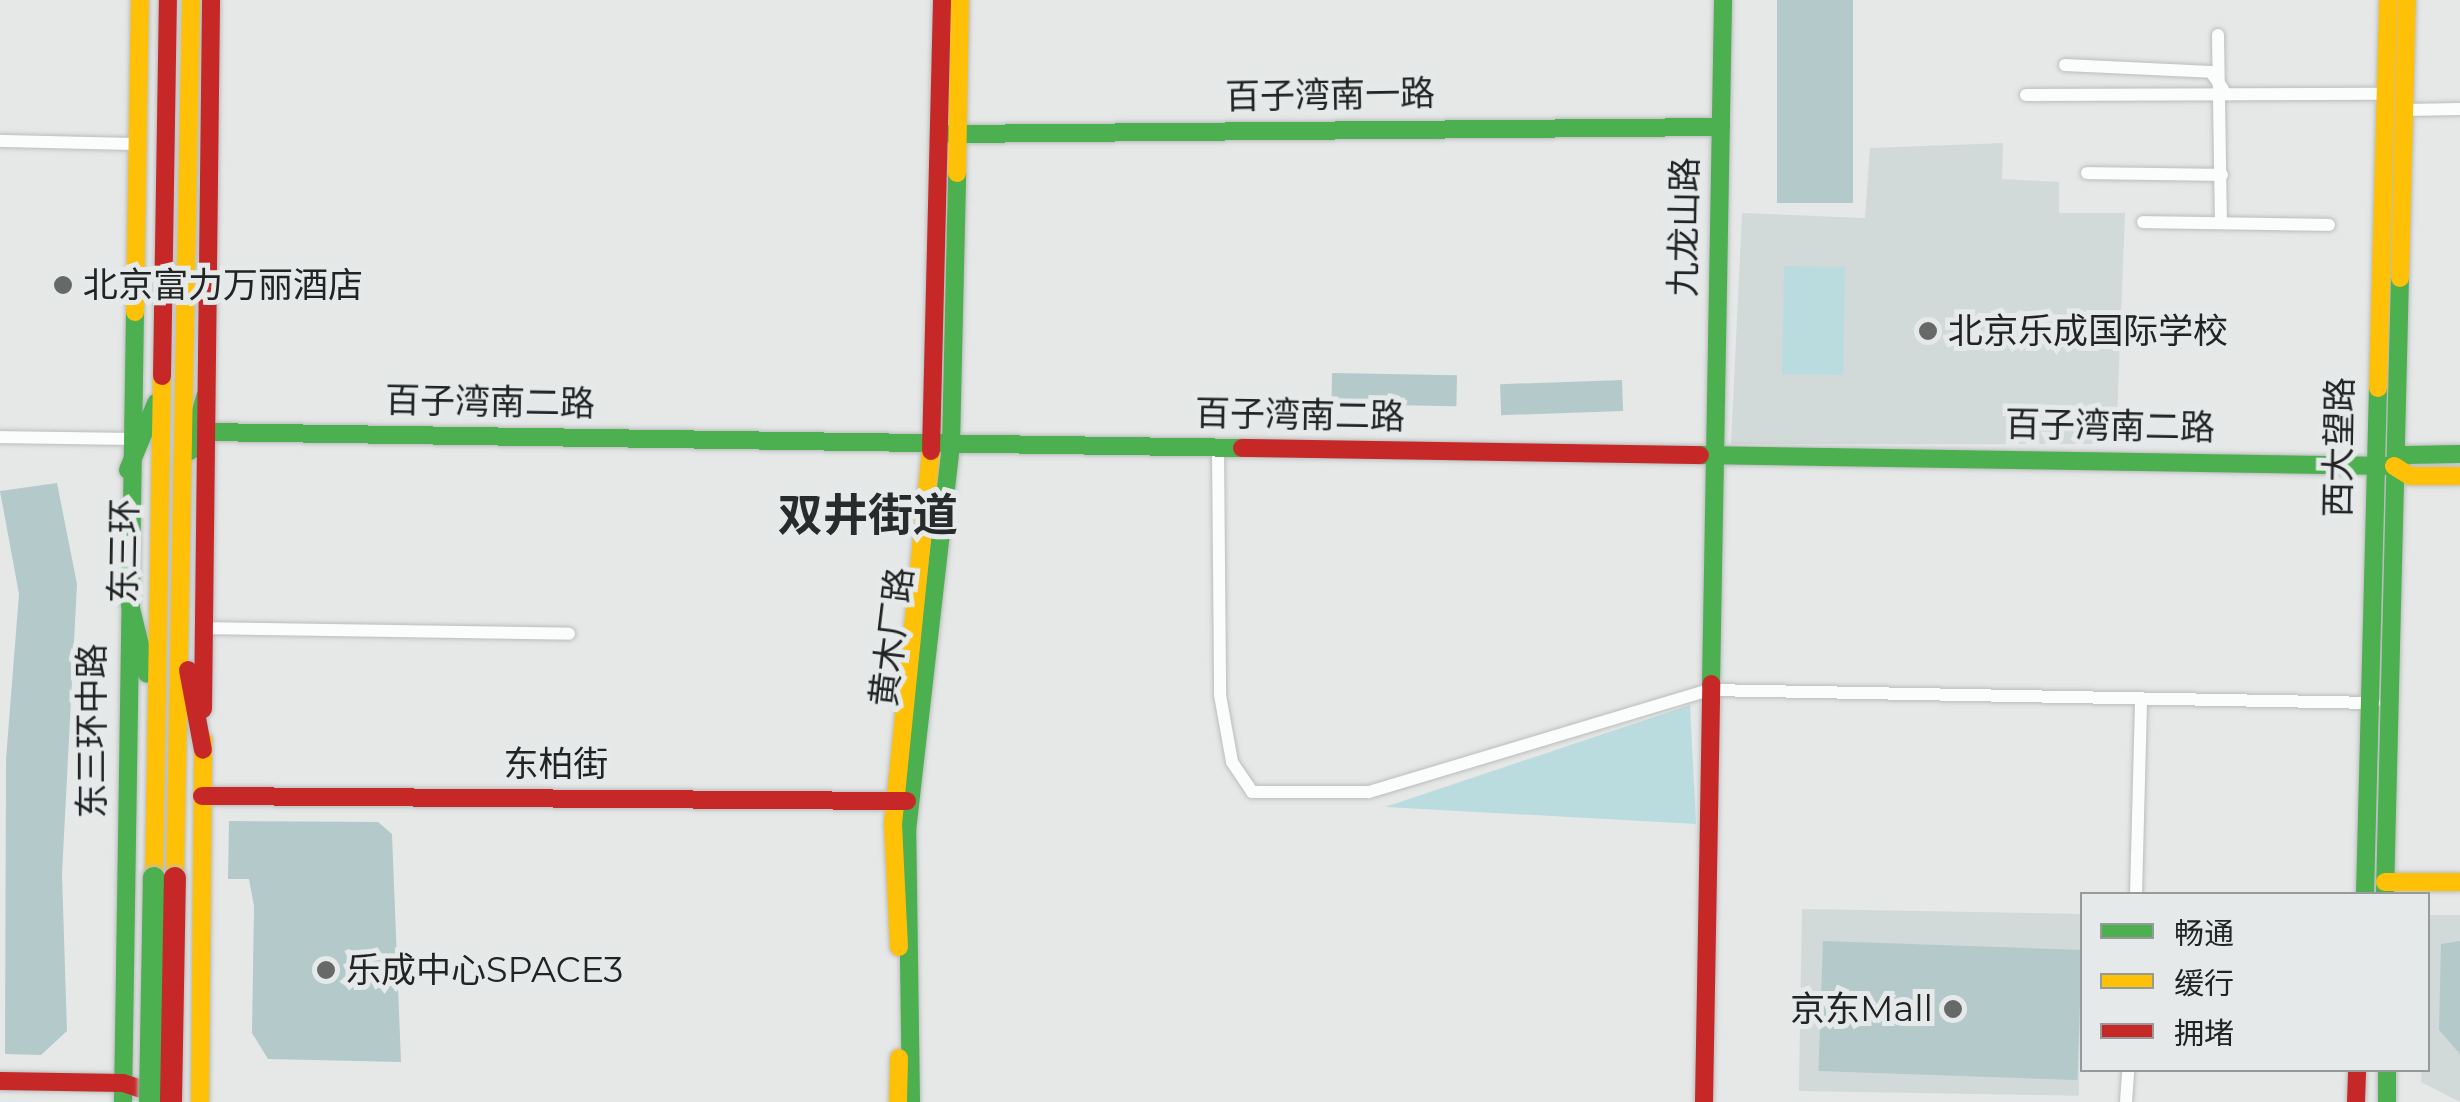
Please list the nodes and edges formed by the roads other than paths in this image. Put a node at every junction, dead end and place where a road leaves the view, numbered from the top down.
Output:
1 (140, 0) edge
2 (168, 0) edge
3 (191, 0) edge
4 (211, 0) edge
5 (942, 0) edge
6 (960, 0) edge
7 (1724, 0) edge
8 (2388, 0) edge
9 (2408, 0) edge
10 (2218, 35) dead end
11 (2065, 64) dead end
12 (2224, 91) junction
13 (2386, 94) junction
14 (2026, 95) dead end
15 (2460, 109) edge
16 (2405, 110) junction
17 (1721, 127) junction
18 (948, 134) junction
19 (0, 140) edge
20 (137, 144) junction
21 (2087, 174) dead end
22 (2222, 175) junction
23 (2143, 222) dead end
24 (2221, 223) junction
25 (174, 225) junction
26 (2329, 225) dead end
27 (161, 390) junction
28 (205, 398) junction
29 (205, 432) junction
30 (0, 437) edge
31 (128, 439) junction
32 (941, 445) junction
33 (1218, 449) junction
34 (2460, 454) edge
35 (1715, 455) junction
36 (2382, 466) junction
37 (128, 470) junction
38 (2460, 476) edge
39 (181, 483) junction
40 (127, 592) junction
41 (179, 622) junction
42 (204, 628) junction
43 (569, 634) dead end
44 (1709, 690) junction
45 (153, 696) junction
46 (2140, 700) junction
47 (2374, 703) junction
48 (202, 750) junction
49 (202, 796) junction
50 (902, 801) junction
51 (164, 878) junction
52 (2460, 882) edge
53 (2378, 890) edge
54 (2136, 892) edge
55 (124, 988) junction
56 (201, 988) junction
57 (2128, 1072) edge
58 (2357, 1072) edge
59 (2386, 1072) edge
60 (0, 1081) edge
61 (123, 1092) edge
62 (150, 1102) edge
63 (175, 1102) edge
64 (200, 1102) edge
65 (898, 1102) edge
66 (911, 1102) edge
67 (1704, 1102) edge
68 (2126, 1102) edge
69 (2356, 1102) edge
70 (2386, 1102) edge

1 - 20 main road, 东三环中路
2 - 25 main road, 东三环
3 - 25 main road, 东三环
4 - 28 main road
5 - 18 main road, 黄木厂路
6 - 18 main road, 黄木厂路
7 - 17 main road, 九龙山路
8 - 13 main road, 西大望路
9 - 16 main road, 西大望路
10 - 12 street
11 - 12 street
12 - 13 street
12 - 14 street
12 - 22 street
13 - 36 main road, 西大望路
15 - 16 street
16 - 36 main road, 西大望路
17 - 18 main road, 百子湾南一路
17 - 35 main road, 九龙山路
18 - 32 main road, 黄木厂路
19 - 20 street
20 - 31 main road, 东三环中路
21 - 22 street
22 - 24 street
23 - 24 street
24 - 26 street
25 - 27 main road, 东三环
25 - 39 main road, 东三环
27 - 37 main road
27 - 45 main road, 东三环
28 - 29 main road
28 - 39 main road
29 - 32 main road, 百子湾南二路
29 - 42 main road
30 - 31 street
31 - 37 main road, 东三环中路
32 - 33 main road, 百子湾南二路
32 - 50 main road, 黄木厂路
33 - 35 main road, 百子湾南二路
33 - 44 street
34 - 36 main road
35 - 36 main road, 百子湾南二路
35 - 44 main road, 九龙山路
36 - 38 main road
36 - 47 main road, 西大望路
36 - 53 main road, 西大望路
37 - 40 main road, 东三环中路
39 - 41 main road, 东三环
40 - 45 main road
40 - 55 main road, 东三环中路
41 - 48 main road
41 - 51 main road, 东三环
42 - 43 street
42 - 48 main road
44 - 46 street
44 - 67 main road, 九龙山路
45 - 51 main road, 东三环
46 - 47 street
46 - 54 street
47 - 53 main road, 西大望路
48 - 49 main road
49 - 50 main road, 东柏街
49 - 56 main road
50 - 65 main road, 黄木厂路
50 - 66 main road, 黄木厂路
51 - 62 main road, 东三环, bridge
51 - 63 main road, 东三环, bridge
52 - 53 main road
55 - 56 main road
55 - 61 main road, 东三环中路
56 - 64 main road
57 - 68 street
58 - 69 main road
59 - 70 main road
60 - 61 main road
61 - 63 main road

